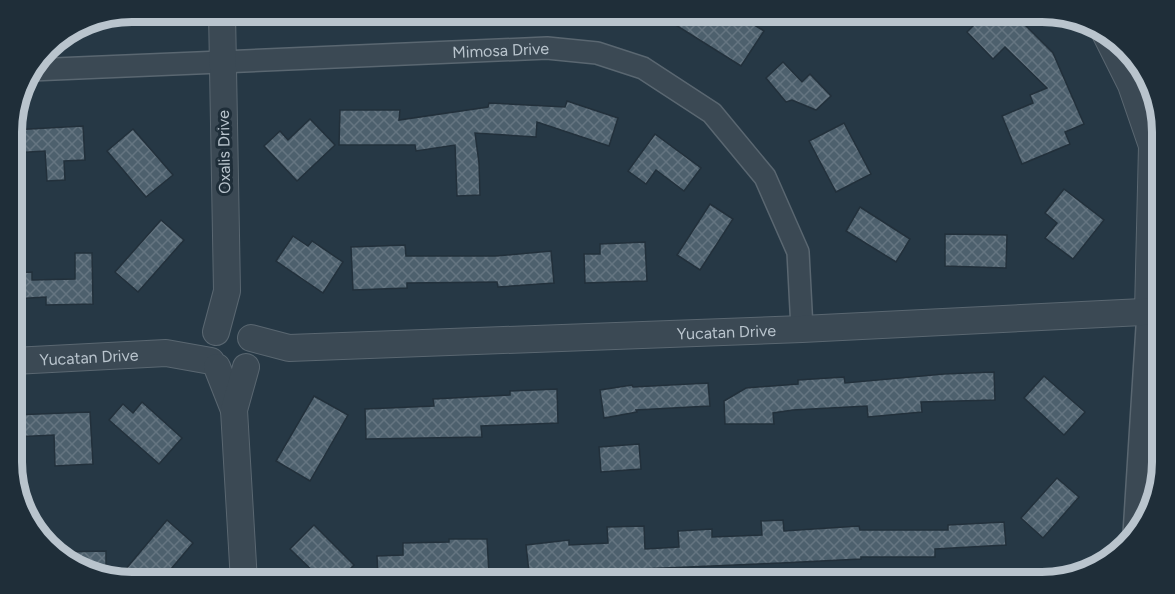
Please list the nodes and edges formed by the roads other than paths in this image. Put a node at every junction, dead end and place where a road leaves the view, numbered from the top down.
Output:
1 (222, 22) edge
2 (1112, 47) edge
3 (222, 62) junction
4 (42, 70) edge
5 (1152, 146) edge
6 (1152, 311) edge
7 (802, 329) junction
8 (1152, 343) edge
9 (230, 349) junction
10 (22, 361) edge
11 (1135, 521) edge
12 (243, 572) edge

1 - 3 street, Oxalis Drive
2 - 5 street
3 - 4 street, Mimosa Drive
3 - 7 street, Mimosa Drive
3 - 9 street, Oxalis Drive
6 - 7 street, Yucatan Drive
7 - 9 street, Yucatan Drive
8 - 11 street
9 - 10 street, Yucatan Drive
9 - 12 street

